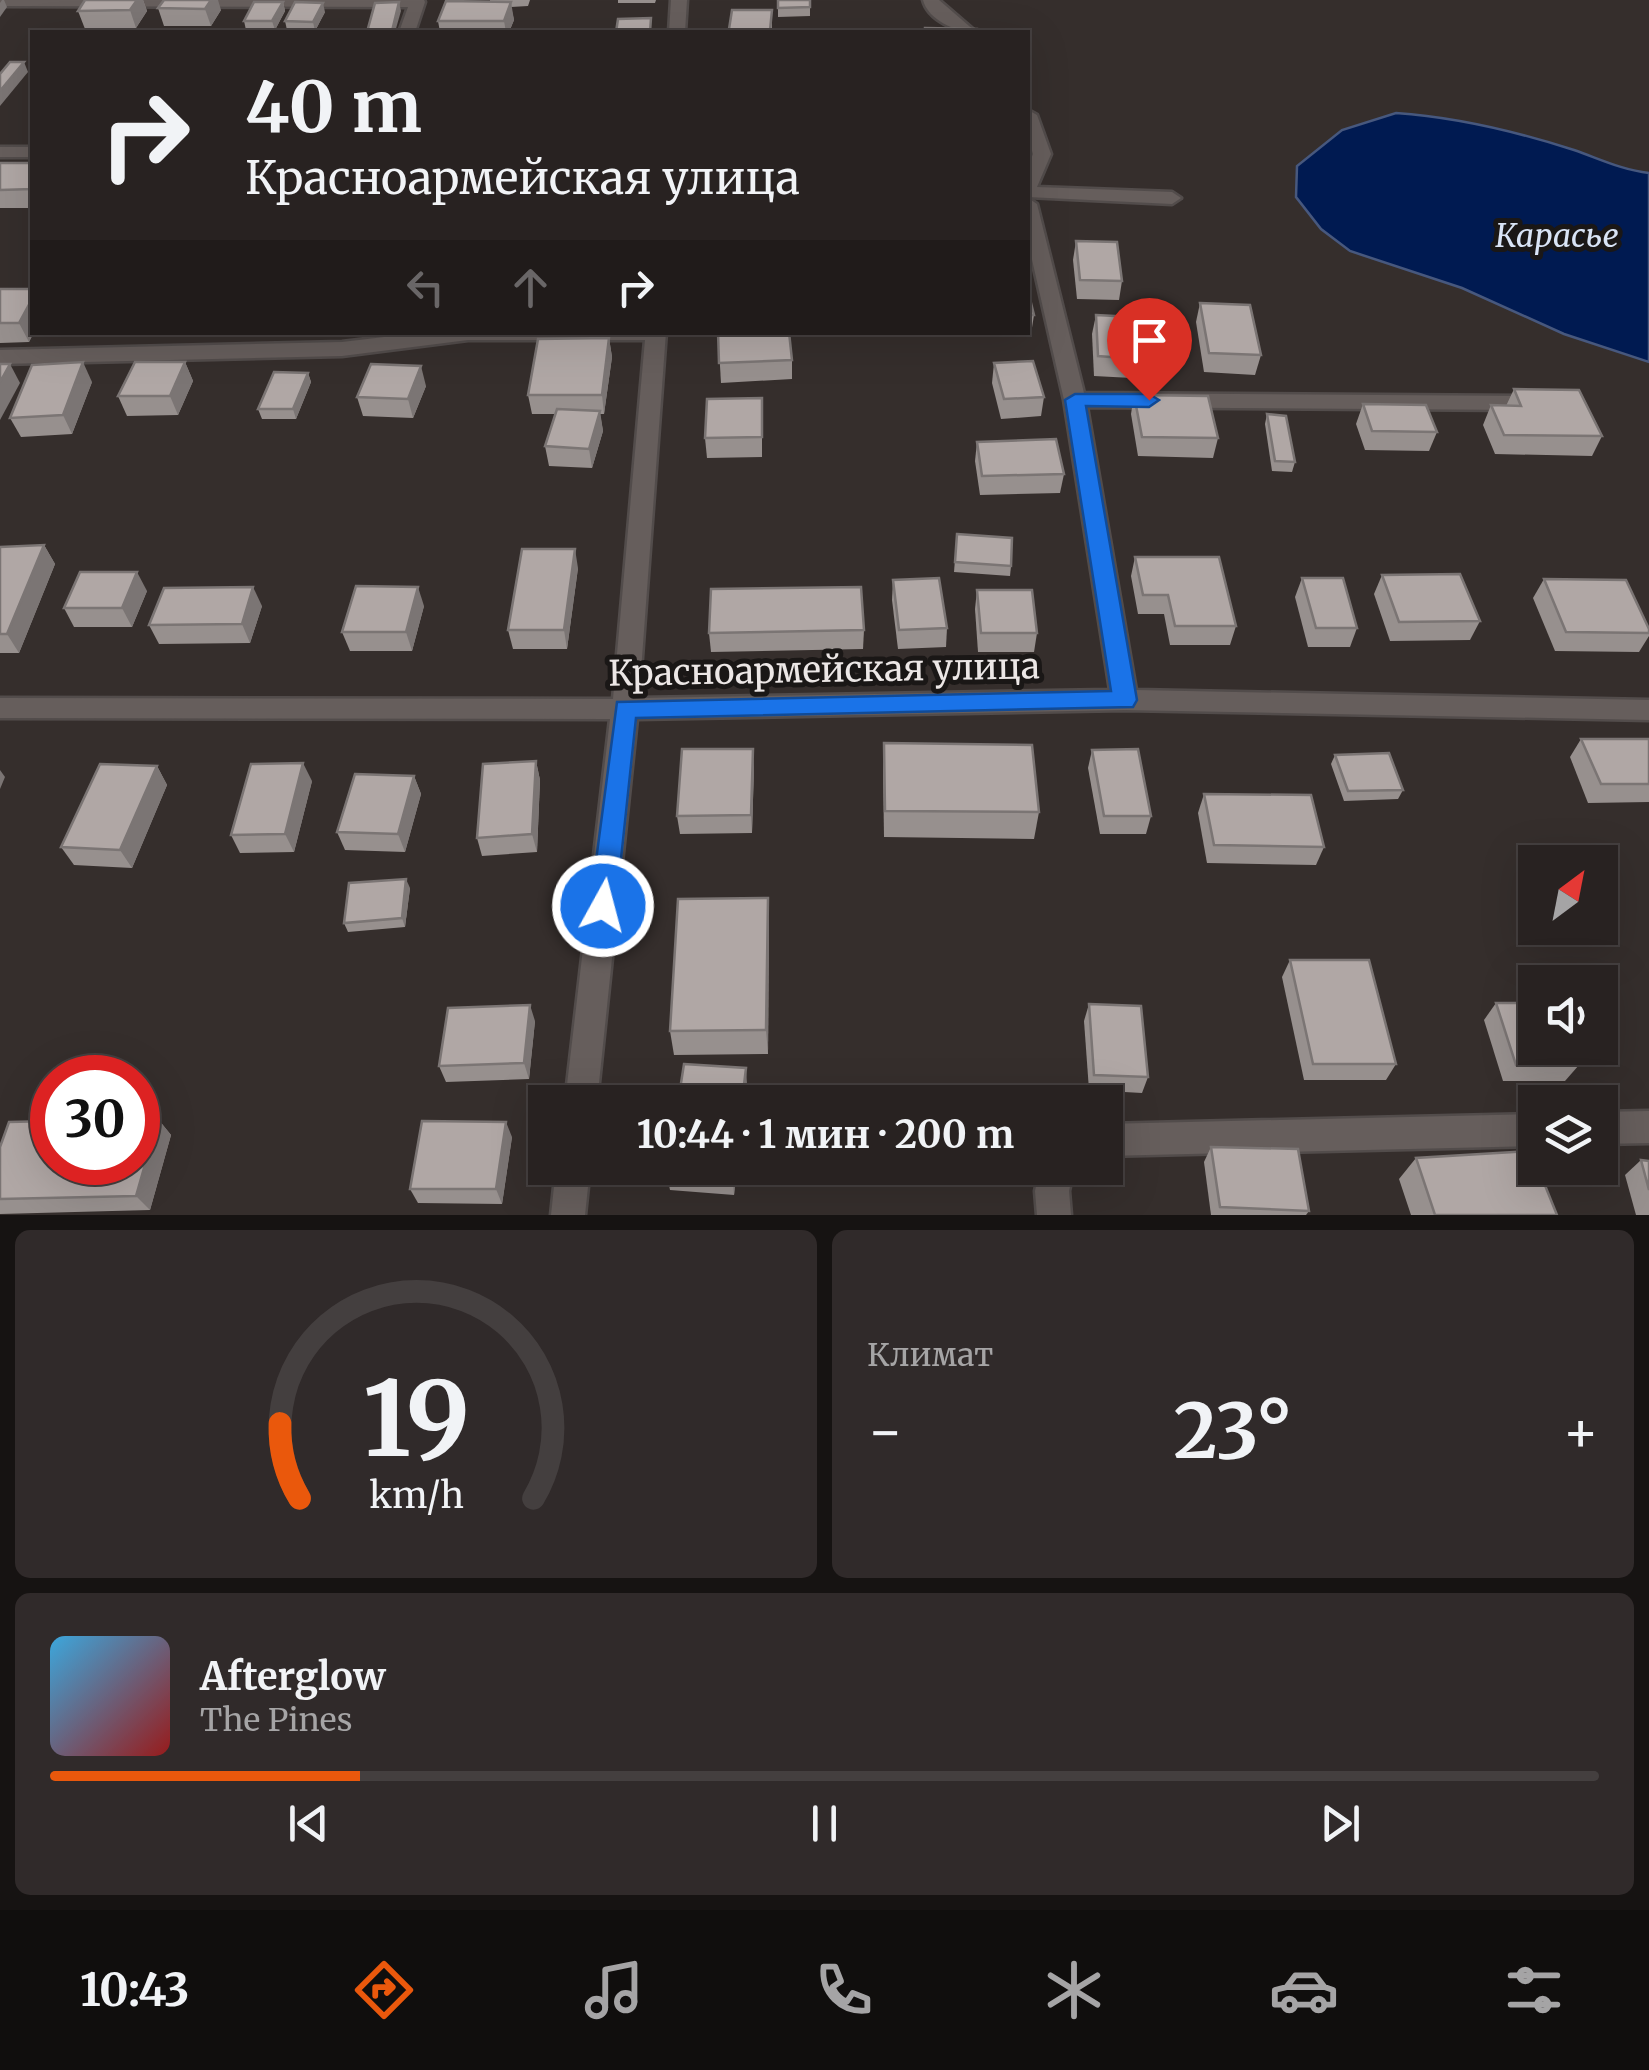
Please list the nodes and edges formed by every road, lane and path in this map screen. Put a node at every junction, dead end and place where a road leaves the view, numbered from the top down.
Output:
1 (679, 0) edge
2 (931, 0) edge
3 (0, 1) edge
4 (408, 30) edge
5 (677, 30) edge
6 (965, 30) edge
7 (1030, 121) edge
8 (0, 152) edge
9 (30, 152) edge
10 (1030, 184) edge
11 (1030, 189) edge
12 (1172, 198) dead end
13 (1030, 212) edge
14 (460, 335) edge
15 (656, 335) edge
16 (0, 357) edge
17 (1075, 400) junction
18 (1557, 403) edge
19 (1125, 700) junction
20 (0, 708) edge
21 (625, 709) junction
22 (1649, 710) edge
23 (583, 1085) edge
24 (1618, 1128) edge
25 (1649, 1128) edge
26 (1518, 1130) edge
27 (1123, 1140) edge
28 (571, 1185) edge
29 (1053, 1185) edge
30 (568, 1215) edge
31 (1054, 1215) edge

1 - 5 street
2 - 6 street
3 - 4 street
7 - 10 street
8 - 9 street
11 - 12 street
13 - 17 street
14 - 16 street
15 - 21 street
17 - 18 street
17 - 19 street
19 - 21 street, Красноармейская улица
19 - 22 street, Красноармейская улица
20 - 21 street, Красноармейская улица
21 - 23 street
24 - 25 street
26 - 27 street
28 - 30 street
29 - 31 street

